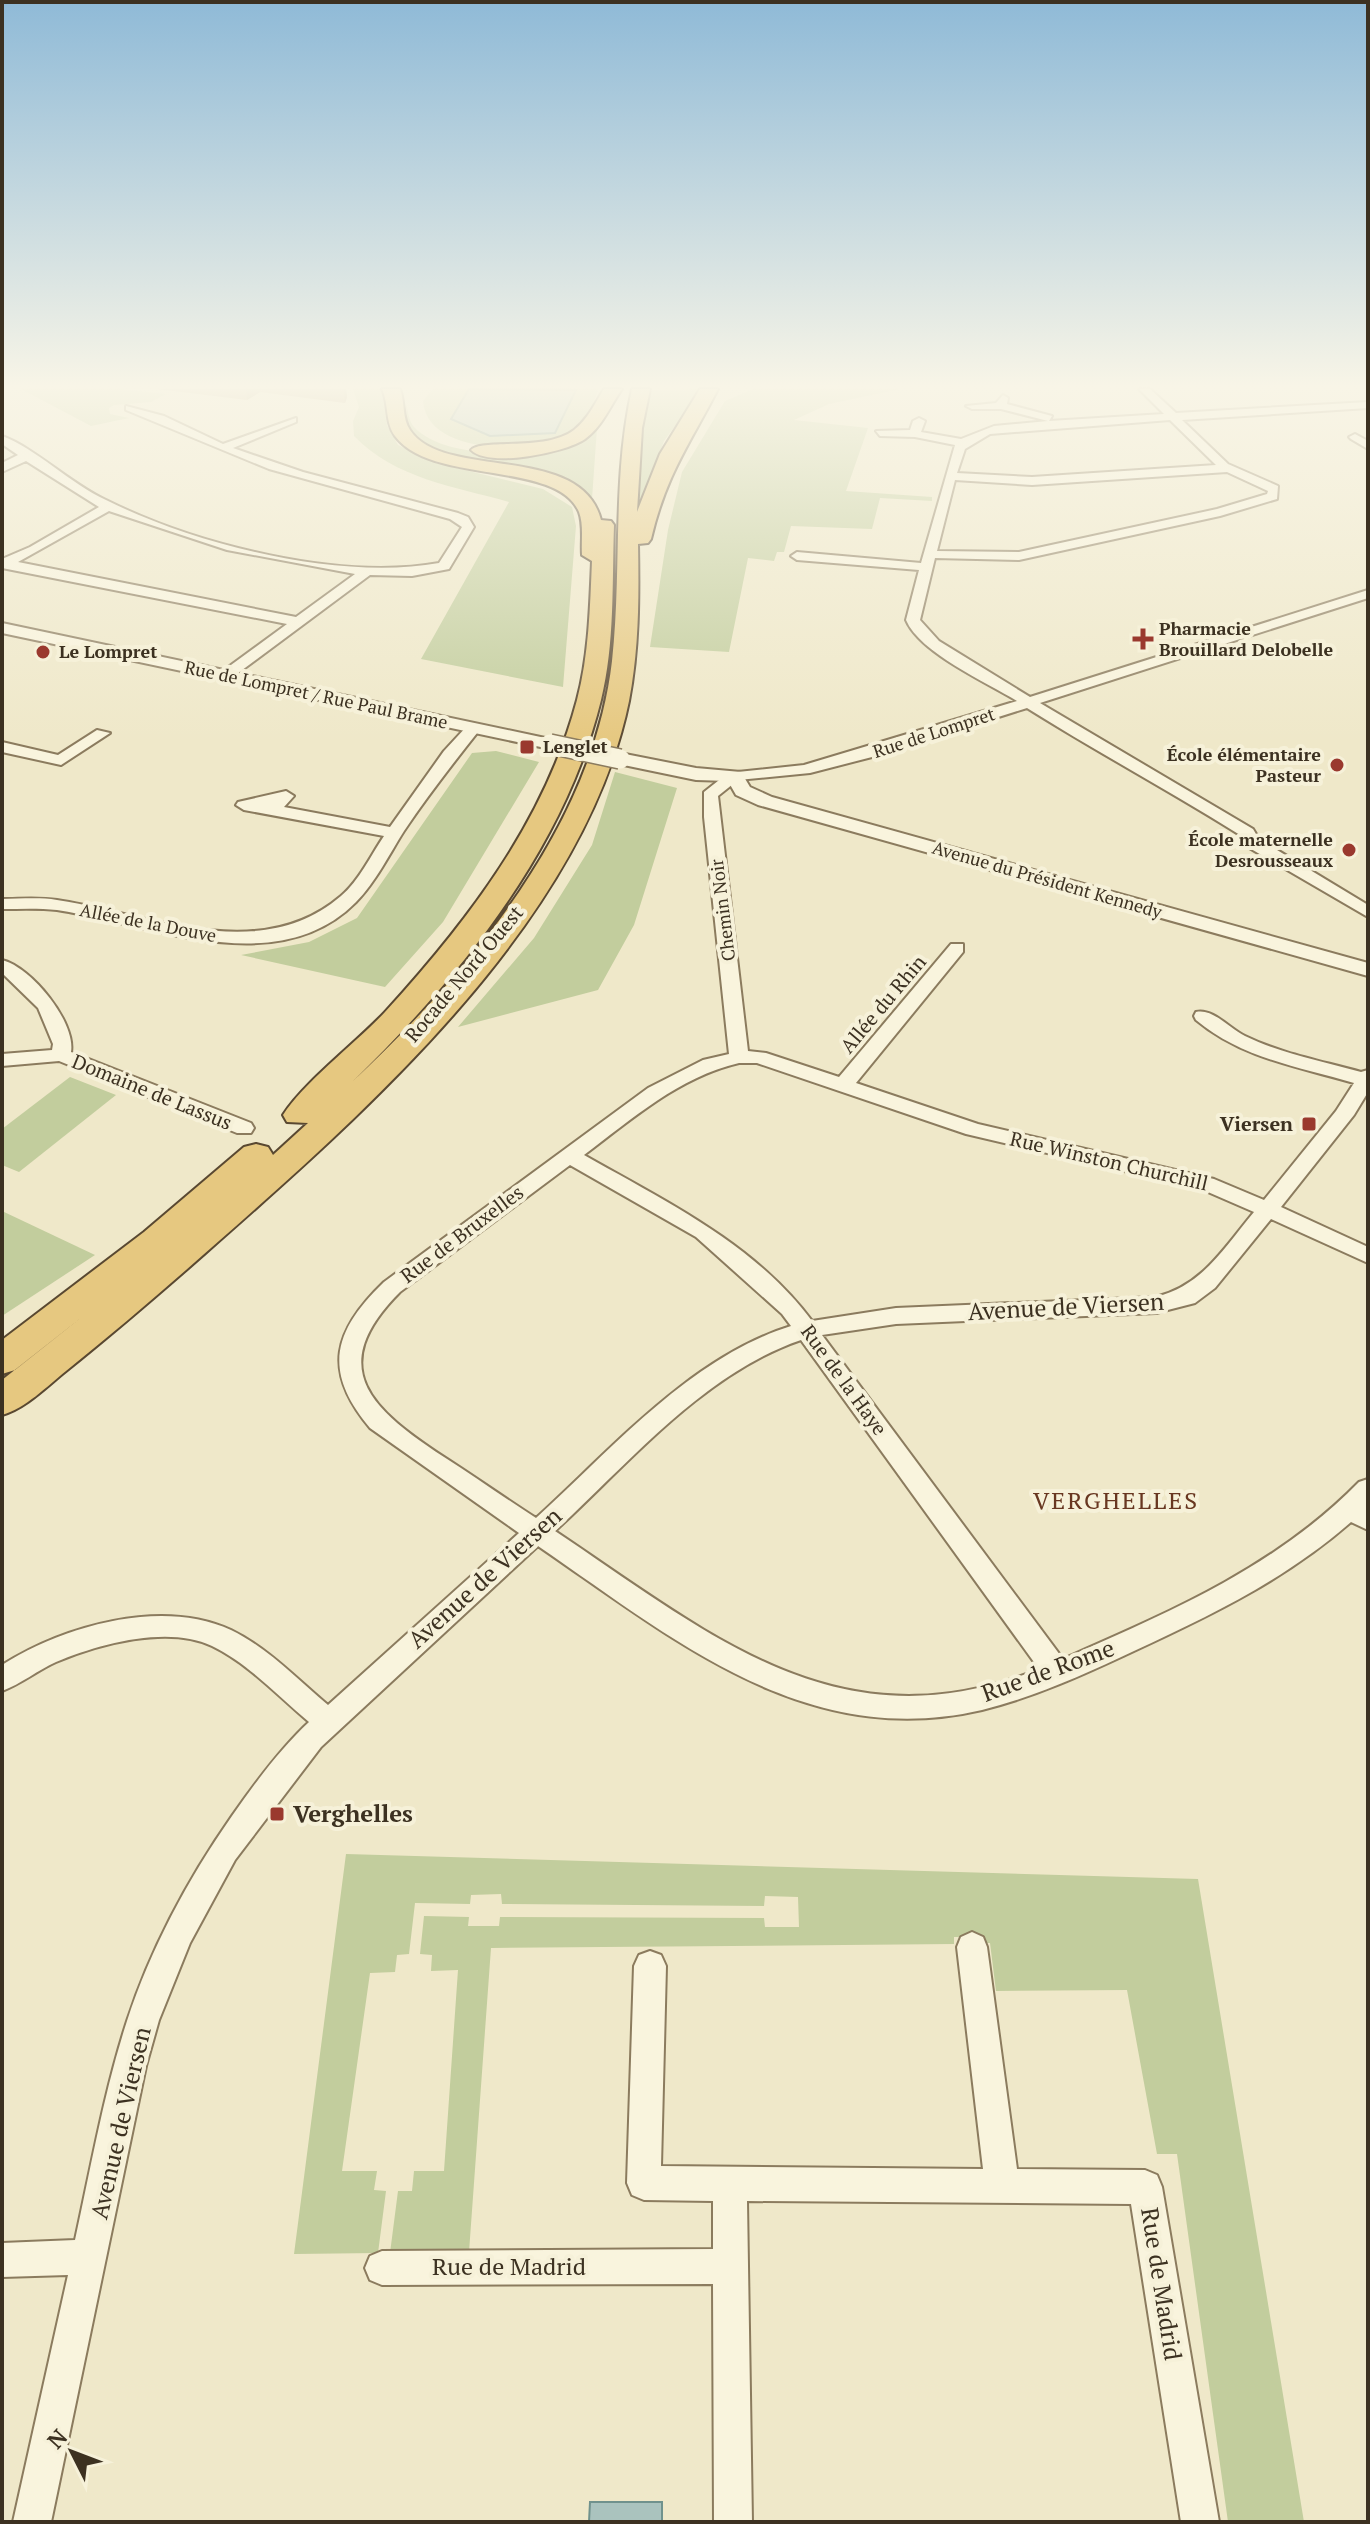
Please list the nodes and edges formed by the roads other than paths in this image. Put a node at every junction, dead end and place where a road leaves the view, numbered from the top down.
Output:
1 (108, 507) edge
2 (111, 507) edge
3 (415, 507) edge
4 (585, 507) edge
5 (605, 507) edge
6 (629, 507) edge
7 (650, 507) edge
8 (942, 507) edge
9 (1239, 507) edge
10 (797, 556) dead end
11 (929, 561) junction
12 (3, 564) edge
13 (365, 573) junction
14 (627, 574) junction
15 (1368, 594) edge
16 (601, 599) junction
17 (298, 622) junction
18 (2, 628) edge
19 (225, 676) junction
20 (1032, 702) junction
21 (481, 730) junction
22 (102, 733) dead end
23 (2, 747) edge
24 (734, 776) junction
25 (272, 810) dead end
26 (395, 833) junction
27 (2, 904) edge
28 (1368, 912) edge
29 (957, 948) dead end
30 (2, 965) edge
31 (1368, 970) edge
32 (1203, 1016) dead end
33 (61, 1055) junction
34 (739, 1057) junction
35 (2, 1060) edge
36 (842, 1087) junction
37 (1364, 1092) edge
38 (244, 1128) dead end
39 (568, 1155) junction
40 (1269, 1208) junction
41 (157, 1240) junction
42 (1368, 1256) edge
43 (808, 1329) junction
44 (2, 1342) edge
45 (2, 1360) edge
46 (2, 1401) edge
47 (1362, 1506) edge
48 (536, 1532) junction
49 (1057, 1672) junction
50 (2, 1679) edge
51 (328, 1721) junction
52 (972, 1947) dead end
53 (650, 1966) dead end
54 (730, 2184) junction
55 (1002, 2186) junction
56 (91, 2257) junction
57 (2, 2260) edge
58 (731, 2266) junction
59 (382, 2268) dead end
60 (32, 2522) edge
61 (733, 2522) edge
62 (1200, 2522) edge

1 - 12 street
2 - 13 street
3 - 13 street
4 - 16 highway
5 - 16 highway, Rocade Nord Ouest
6 - 14 highway, Rocade Nord Ouest
7 - 14 highway
8 - 11 street
9 - 11 street
10 - 11 street
11 - 20 street
12 - 17 street
13 - 17 street
14 - 46 highway, Rocade Nord Ouest
15 - 20 street, Rue de Lompret
16 - 41 highway, Rocade Nord Ouest
17 - 19 street
18 - 19 street, Rue de Lompret / Rue Paul Brame
19 - 21 street, Rue de Lompret / Rue Paul Brame
20 - 24 street, Rue de Lompret
20 - 28 street
21 - 24 street, Rue de Lompret, bridge
21 - 26 street, Allée de la Douve
22 - 23 street
24 - 31 street, Avenue du Président Kennedy
24 - 34 street, Chemin Noir
25 - 26 street
26 - 27 street, Allée de la Douve
29 - 36 street, Allée du Rhin
30 - 33 street, Domaine de Lassus
32 - 37 street
33 - 35 street, Domaine de Lassus
33 - 38 street, Domaine de Lassus
34 - 36 street, Rue de Bruxelles
34 - 39 street, Rue de Bruxelles
36 - 40 street, Rue Winston Churchill
37 - 40 street, Avenue de Viersen
39 - 43 street, Rue de la Haye
39 - 48 street, Rue de Bruxelles
40 - 42 street, Rue Winston Churchill
40 - 43 street, Avenue de Viersen
41 - 44 highway
41 - 45 highway, Rocade Nord Ouest
43 - 48 street, Avenue de Viersen
43 - 49 street, Rue de la Haye
47 - 49 street, Rue de Rome
48 - 49 street, Rue de Rome
48 - 51 street, Avenue de Viersen
50 - 51 street
51 - 56 street, Avenue de Viersen
52 - 55 street
53 - 54 street, Rue de Madrid
54 - 55 street, Rue de Madrid
54 - 58 street
55 - 62 street, Rue de Madrid
56 - 57 street
56 - 60 street, Avenue de Viersen
58 - 59 street, Rue de Madrid
58 - 61 street

